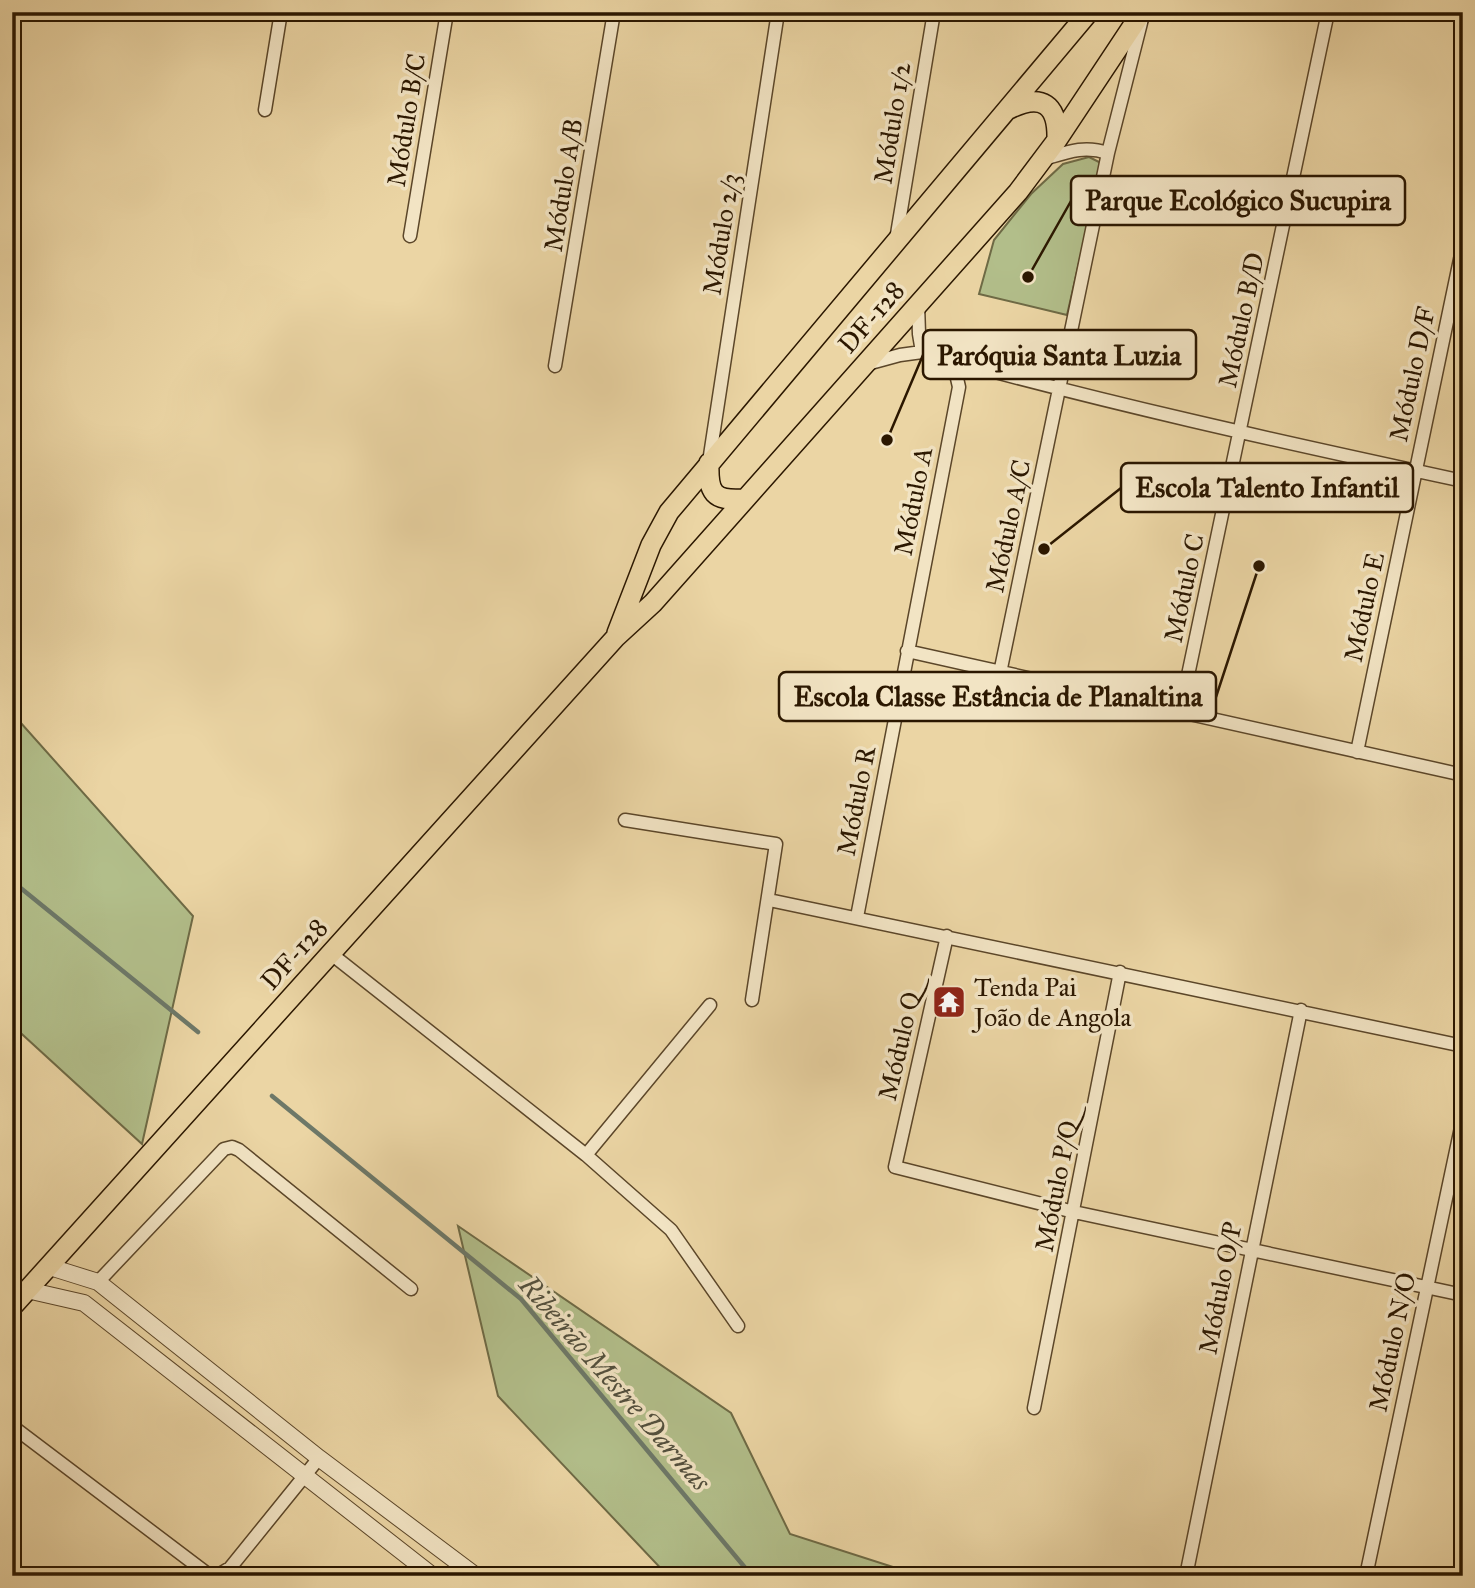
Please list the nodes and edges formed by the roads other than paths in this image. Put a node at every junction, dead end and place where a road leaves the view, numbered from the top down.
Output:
1 (281, 12) edge
2 (447, 12) edge
3 (614, 12) edge
4 (778, 12) edge
5 (934, 12) edge
6 (1076, 12) edge
7 (1089, 12) edge
8 (1143, 12) edge
9 (1328, 12) edge
10 (1061, 43) junction
11 (265, 110) dead end
12 (1008, 110) junction
13 (1057, 141) junction
14 (1108, 153) junction
15 (1043, 160) junction
16 (410, 236) dead end
17 (896, 241) junction
18 (1463, 245) edge
19 (918, 303) junction
20 (922, 352) junction
21 (953, 361) junction
22 (555, 366) dead end
23 (863, 366) junction
24 (1061, 389) junction
25 (1241, 432) junction
26 (709, 463) junction
27 (1415, 470) junction
28 (1463, 481) edge
29 (744, 499) junction
30 (615, 637) junction
31 (907, 651) junction
32 (1000, 673) junction
33 (1180, 713) junction
34 (1357, 752) junction
35 (1463, 775) edge
36 (625, 820) dead end
37 (769, 900) junction
38 (857, 917) junction
39 (947, 936) junction
40 (330, 953) junction
41 (1121, 972) junction
42 (752, 1000) dead end
43 (710, 1005) dead end
44 (1301, 1010) junction
45 (1463, 1046) edge
46 (1463, 1118) edge
47 (586, 1155) junction
48 (1074, 1212) junction
49 (1251, 1250) junction
50 (50, 1267) junction
51 (98, 1282) junction
52 (1426, 1288) junction
53 (411, 1289) dead end
54 (27, 1290) junction
55 (1463, 1295) edge
56 (12, 1307) edge
57 (738, 1326) dead end
58 (157, 1329) junction
59 (142, 1348) junction
60 (1034, 1408) dead end
61 (12, 1426) edge
62 (319, 1458) junction
63 (304, 1474) junction
64 (455, 1559) junction
65 (433, 1576) edge
66 (441, 1576) edge
67 (476, 1576) edge
68 (1186, 1576) edge
69 (1366, 1576) edge

1 - 11 street
2 - 16 street, Módulo B/C
3 - 22 street, Módulo A/B
4 - 26 street, Módulo 2/3
5 - 17 street, Módulo 1/2
6 - 10 street
7 - 10 main road, DF-128 / DF-128
8 - 13 main road, DF-128 / DF-128
8 - 14 street, Módulo A/C
9 - 25 street, Módulo B/D
10 - 12 main road, DF-128 / DF-128
12 - 13 main road
12 - 17 main road, DF-128 / DF-128
13 - 15 main road, DF-128 / DF-128
14 - 15 street
14 - 24 street, Módulo A/C
15 - 19 main road, DF-128 / DF-128
17 - 26 main road, DF-128 / DF-128
18 - 27 street, Módulo D/F
19 - 20 street
19 - 23 main road, DF-128 / DF-128
20 - 21 street
20 - 23 street
21 - 24 street
21 - 31 street, Módulo A
23 - 29 main road, DF-128 / DF-128
24 - 25 street
24 - 32 street, Módulo A/C
25 - 27 street
25 - 33 street, Módulo C
26 - 29 main road
26 - 30 main road, DF-128 / DF-128
27 - 28 street
27 - 34 street, Módulo E
29 - 30 main road, DF-128 / DF-128
30 - 40 main road, DF-128 / DF-128
31 - 32 street
31 - 38 street, Módulo R
32 - 33 street
33 - 34 street
34 - 35 street
36 - 37 street
37 - 38 street
37 - 42 street
38 - 39 street
39 - 41 street
39 - 48 street, Módulo Q
40 - 47 street
40 - 50 main road, DF-128 / DF-128
41 - 44 street
41 - 48 street, Módulo P/Q
43 - 47 street
44 - 45 street
44 - 49 street, Módulo O/P
46 - 52 street, Módulo N/O
47 - 57 street
48 - 49 street
48 - 60 street, Módulo P/Q
49 - 52 street
49 - 68 street, Módulo O/P
50 - 51 street
50 - 54 main road, DF-128 / DF-128
51 - 53 street
51 - 58 street
52 - 55 street
52 - 69 street, Módulo N/O
54 - 56 main road, DF-128 / DF-128
54 - 59 street
58 - 59 street
58 - 62 street
59 - 63 street
61 - 63 street
62 - 63 street
62 - 64 street
63 - 65 street
64 - 66 street
64 - 67 street

